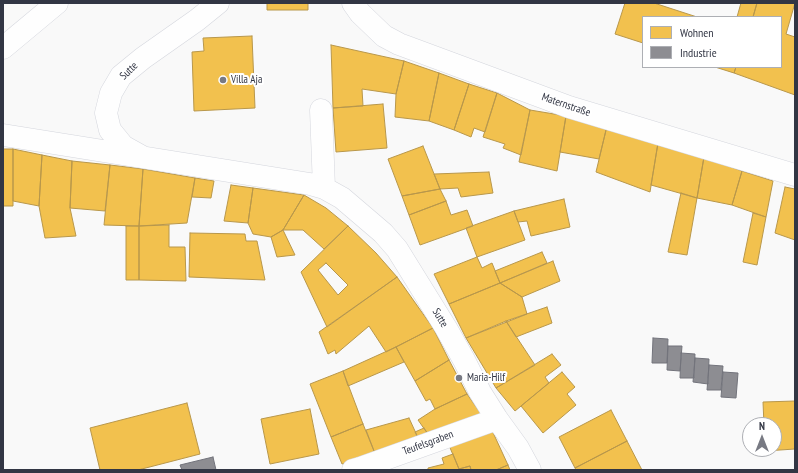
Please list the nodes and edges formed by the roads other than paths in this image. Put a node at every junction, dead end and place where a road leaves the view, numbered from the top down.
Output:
1 (57, 3) edge
2 (218, 3) edge
3 (353, 3) edge
4 (6, 48) edge
5 (321, 110) dead end
6 (3, 135) edge
7 (146, 158) junction
8 (795, 175) edge
9 (324, 188) junction
10 (497, 419) junction
11 (357, 469) edge
12 (530, 470) edge

1 - 4 street
2 - 7 street, Sutte
3 - 8 street, Maternstraße
5 - 9 street
6 - 7 street, Sutte
7 - 9 street, Sutte
9 - 10 street, Sutte
10 - 11 street, Teufelsgraben
10 - 12 street, Sutte

